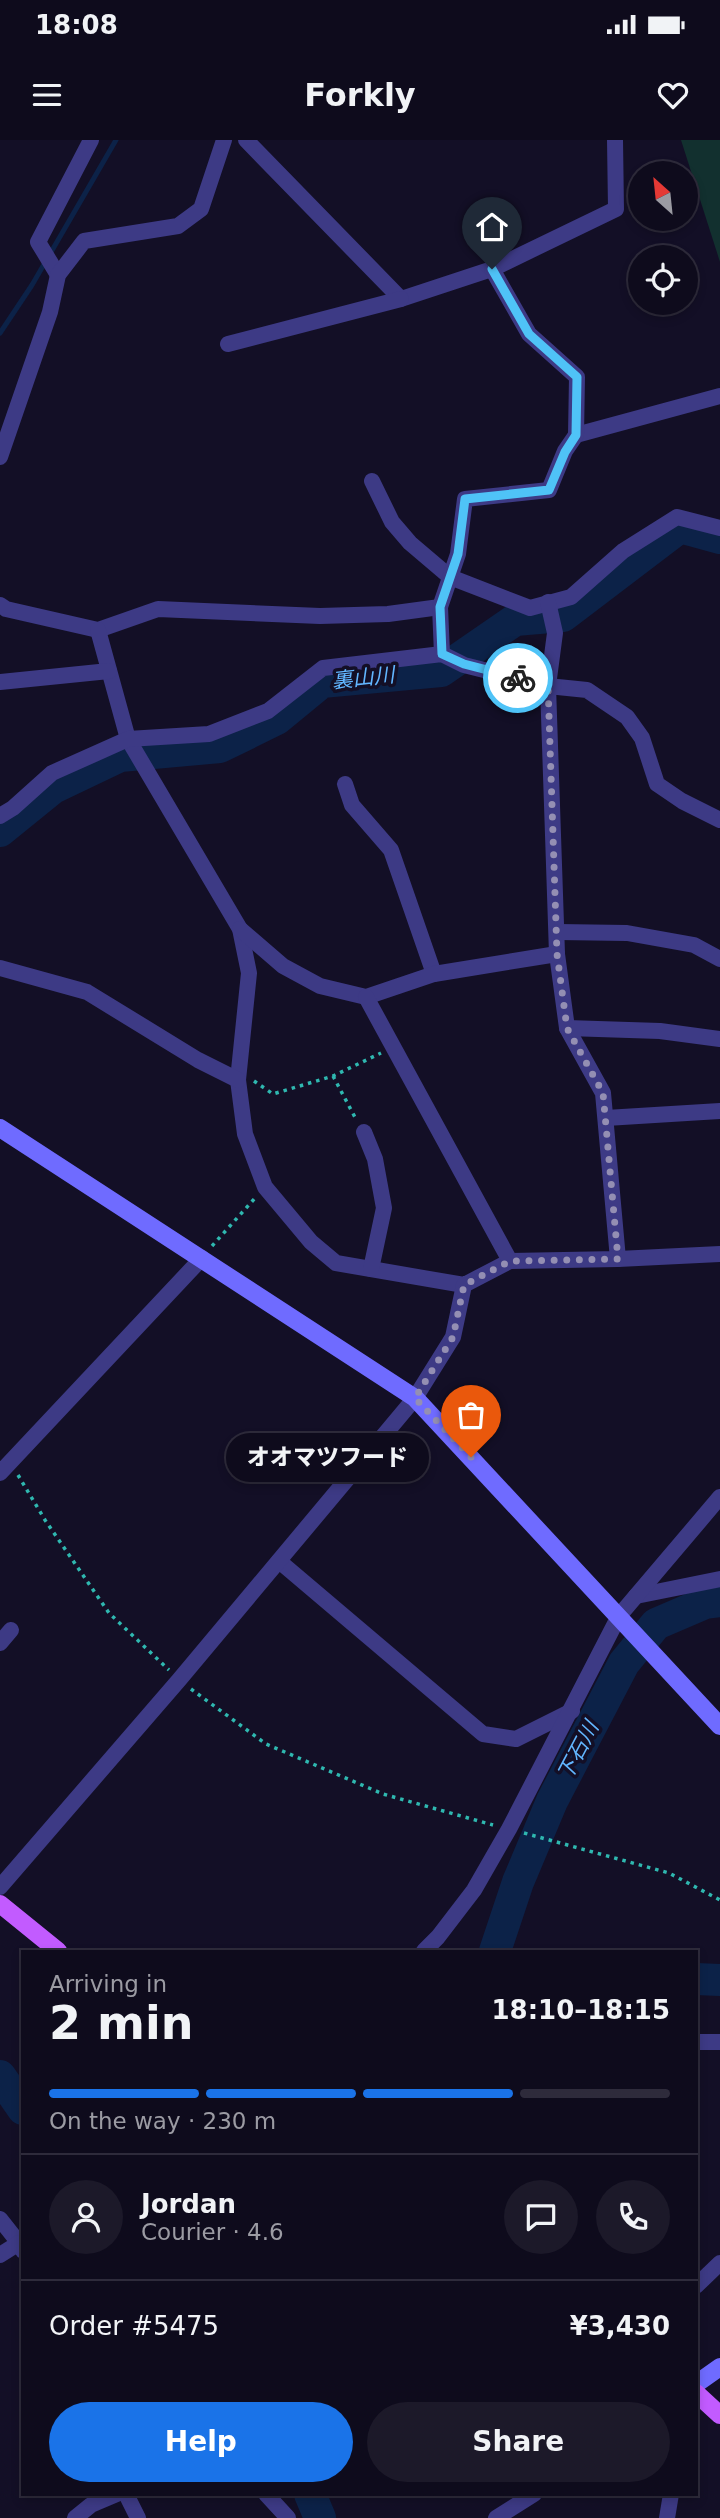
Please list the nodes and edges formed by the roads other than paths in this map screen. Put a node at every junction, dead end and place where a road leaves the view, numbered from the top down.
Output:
1 (91, 140) edge
2 (224, 140) edge
3 (246, 140) edge
4 (615, 140) edge
5 (492, 269) junction
6 (58, 275) junction
7 (401, 299) junction
8 (228, 344) dead end
9 (720, 396) edge
10 (576, 435) junction
11 (0, 454) edge
12 (372, 481) dead end
13 (720, 528) edge
14 (450, 577) junction
15 (548, 602) junction
16 (0, 605) edge
17 (440, 607) junction
18 (98, 630) junction
19 (442, 654) junction
20 (110, 671) junction
21 (0, 682) edge
22 (548, 686) junction
23 (128, 739) junction
24 (345, 785) dead end
25 (0, 816) edge
26 (720, 820) edge
27 (240, 929) junction
28 (558, 932) junction
29 (557, 954) junction
30 (720, 958) edge
31 (0, 968) edge
32 (434, 974) junction
33 (366, 997) junction
34 (567, 1028) junction
35 (720, 1039) edge
36 (238, 1080) junction
37 (720, 1111) edge
38 (606, 1118) junction
39 (0, 1128) edge
40 (363, 1132) road end
41 (720, 1255) edge
42 (202, 1258) junction
43 (618, 1259) junction
44 (510, 1261) junction
45 (371, 1269) junction
46 (464, 1285) junction
47 (415, 1398) junction
48 (5, 1467) edge
49 (720, 1497) edge
50 (279, 1561) junction
51 (720, 1579) edge
52 (636, 1596) junction
53 (619, 1616) junction
54 (11, 1630) dead end
55 (0, 1643) edge
56 (572, 1711) junction
57 (720, 1726) edge
58 (0, 1887) edge
59 (0, 1904) edge
60 (57, 1950) edge
61 (425, 1950) edge
62 (698, 2042) edge
63 (720, 2042) edge
64 (0, 2219) edge
65 (21, 2247) edge
66 (0, 2255) edge
67 (720, 2263) edge
68 (698, 2284) edge
69 (720, 2367) edge
70 (698, 2383) edge
71 (698, 2395) edge
72 (720, 2415) edge
73 (112, 2496) edge
74 (127, 2496) edge
75 (268, 2496) edge
76 (531, 2496) edge
77 (671, 2496) edge
78 (75, 2518) edge
79 (138, 2518) edge
80 (288, 2518) edge
81 (496, 2518) edge
82 (667, 2518) edge

1 - 6 street
2 - 6 street
3 - 7 street
4 - 5 street
5 - 7 street
5 - 10 street
6 - 11 street
7 - 8 street
9 - 10 street
10 - 14 street
12 - 14 street
13 - 15 street
14 - 15 street
14 - 17 street
15 - 22 street
16 - 18 street
17 - 18 street
17 - 19 street
18 - 20 street
19 - 22 street
19 - 23 street
20 - 21 street
20 - 23 street
22 - 26 street
22 - 28 street
23 - 25 street
23 - 27 street
24 - 32 street
27 - 33 street
27 - 36 street
28 - 29 street
28 - 30 street
29 - 32 street
29 - 34 street
31 - 36 street
32 - 33 street
33 - 44 street
34 - 35 street
34 - 38 street
36 - 45 street
37 - 38 street
38 - 43 street
39 - 42 street
40 - 45 street
41 - 43 street
42 - 47 street
42 - 48 street
43 - 44 street
44 - 46 street
45 - 46 street
46 - 47 street
47 - 50 street
47 - 53 street
49 - 52 street
50 - 56 street
50 - 58 street
51 - 52 street
52 - 53 street
53 - 56 street
53 - 57 street
54 - 55 street
56 - 61 street
59 - 60 main road
62 - 63 street
64 - 65 street
65 - 66 street
67 - 68 street
69 - 70 street
71 - 72 main road
73 - 78 street
74 - 79 street
75 - 80 street
76 - 81 street
77 - 82 street

